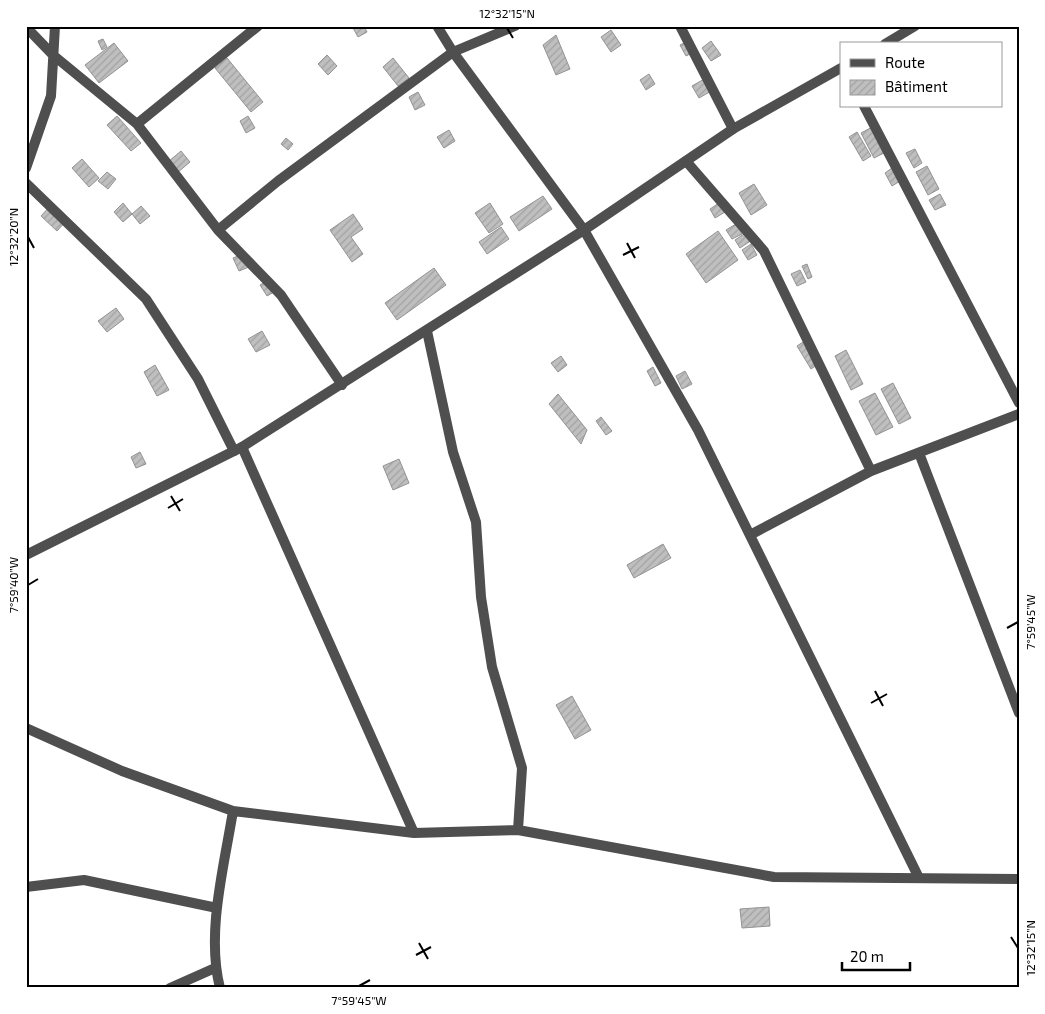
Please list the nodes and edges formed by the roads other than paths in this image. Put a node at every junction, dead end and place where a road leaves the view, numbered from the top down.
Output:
1 (55, 26) edge
2 (258, 26) edge
3 (437, 26) edge
4 (515, 26) edge
5 (680, 26) edge
6 (915, 26) edge
7 (26, 27) edge
8 (887, 42) edge
9 (453, 52) junction
10 (53, 55) junction
11 (840, 69) edge
12 (865, 108) edge
13 (136, 124) junction
14 (733, 130) junction
15 (686, 161) junction
16 (26, 168) edge
17 (26, 183) edge
18 (218, 230) junction
19 (584, 230) junction
20 (427, 331) junction
21 (342, 385) junction
22 (1019, 403) edge
23 (1019, 414) edge
24 (238, 449) junction
25 (918, 453) junction
26 (871, 471) junction
27 (750, 535) junction
28 (26, 555) edge
29 (1019, 713) edge
30 (26, 728) edge
31 (233, 811) junction
32 (518, 830) junction
33 (414, 833) junction
34 (919, 878) junction
35 (1019, 879) edge
36 (26, 887) edge
37 (217, 908) junction
38 (215, 968) junction
39 (170, 988) edge
40 (220, 988) edge

1 - 10 street
2 - 13 street
3 - 9 street
4 - 9 street
5 - 14 street
6 - 8 street
7 - 10 street
9 - 18 street
9 - 19 street
10 - 13 street
10 - 16 street
11 - 14 street
12 - 22 street
13 - 18 street
14 - 15 street
15 - 19 street
15 - 26 street
17 - 24 street
18 - 21 street
19 - 20 street
19 - 27 street
20 - 21 street
20 - 32 street
21 - 24 street
23 - 25 street
24 - 28 street
24 - 33 street
25 - 26 street
25 - 29 street
26 - 27 street
27 - 34 street
30 - 31 street
31 - 33 street
31 - 37 street
32 - 33 street
32 - 34 street
34 - 35 street
36 - 37 street
37 - 38 street
38 - 39 street
38 - 40 street

